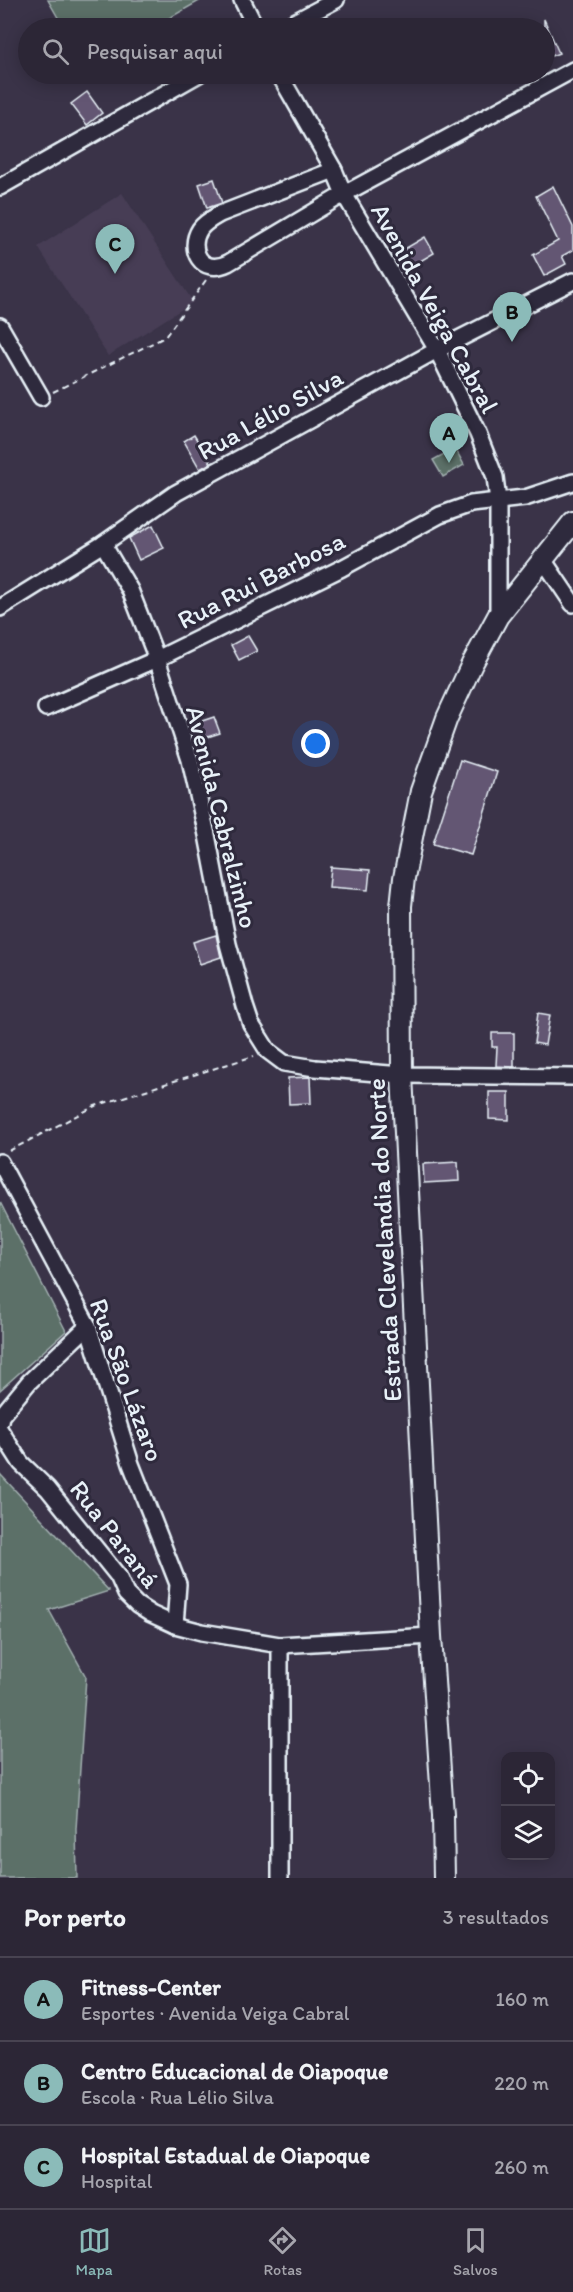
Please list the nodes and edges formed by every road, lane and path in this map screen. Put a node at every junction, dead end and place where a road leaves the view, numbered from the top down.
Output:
1 (242, 0) edge
2 (336, 0) edge
3 (251, 18) edge
4 (302, 18) edge
5 (573, 70) edge
6 (555, 80) edge
7 (181, 84) edge
8 (285, 84) edge
9 (547, 84) edge
10 (334, 170) junction
11 (0, 187) edge
12 (344, 194) junction
13 (215, 268) junction
14 (573, 281) edge
15 (0, 326) edge
16 (437, 350) junction
17 (41, 397) joint
18 (573, 482) edge
19 (498, 501) junction
20 (573, 522) edge
21 (103, 544) junction
22 (544, 561) junction
23 (573, 604) edge
24 (0, 608) edge
25 (498, 616) junction
26 (157, 659) junction
27 (46, 708) dead end
28 (268, 1051) junction
29 (402, 1075) junction
30 (573, 1077) edge
31 (0, 1156) edge
32 (0, 1162) edge
33 (88, 1326) junction
34 (0, 1421) edge
35 (0, 1430) edge
36 (175, 1625) junction
37 (430, 1636) junction
38 (280, 1645) junction
39 (280, 1878) edge
40 (444, 1878) edge

1 - 3 street
2 - 4 street
5 - 6 street
7 - 11 street
8 - 10 street, Avenida Veiga Cabral
9 - 12 street
10 - 12 street, Avenida Veiga Cabral
10 - 13 street
12 - 13 street
12 - 16 street, Avenida Veiga Cabral
13 - 17 path
14 - 16 street, Rua Lélio Silva
15 - 17 street
16 - 19 street, Avenida Veiga Cabral
16 - 21 street, Rua Lélio Silva
18 - 19 street, Rua Rui Barbosa
19 - 25 street, Avenida Veiga Cabral
19 - 26 street, Rua Rui Barbosa
20 - 22 street, Estrada Clevelandia do Norte
21 - 24 street, Rua Lélio Silva
21 - 26 street, Avenida Cabralzinho
22 - 23 street
22 - 25 street, Estrada Clevelandia do Norte
25 - 29 street, Estrada Clevelandia do Norte
26 - 27 street, Rua Rui Barbosa
26 - 28 street, Avenida Cabralzinho
28 - 29 street, Avenida Cabralzinho
28 - 31 path
29 - 30 street
29 - 37 street, Estrada Clevelandia do Norte
32 - 33 street, Rua São Lázaro
33 - 34 street
33 - 36 street, Rua São Lázaro
35 - 36 street, Rua Paraná
36 - 38 street, Rua Paraná
37 - 38 street, Rua Paraná
37 - 40 street, Estrada Clevelandia do Norte
38 - 39 street

